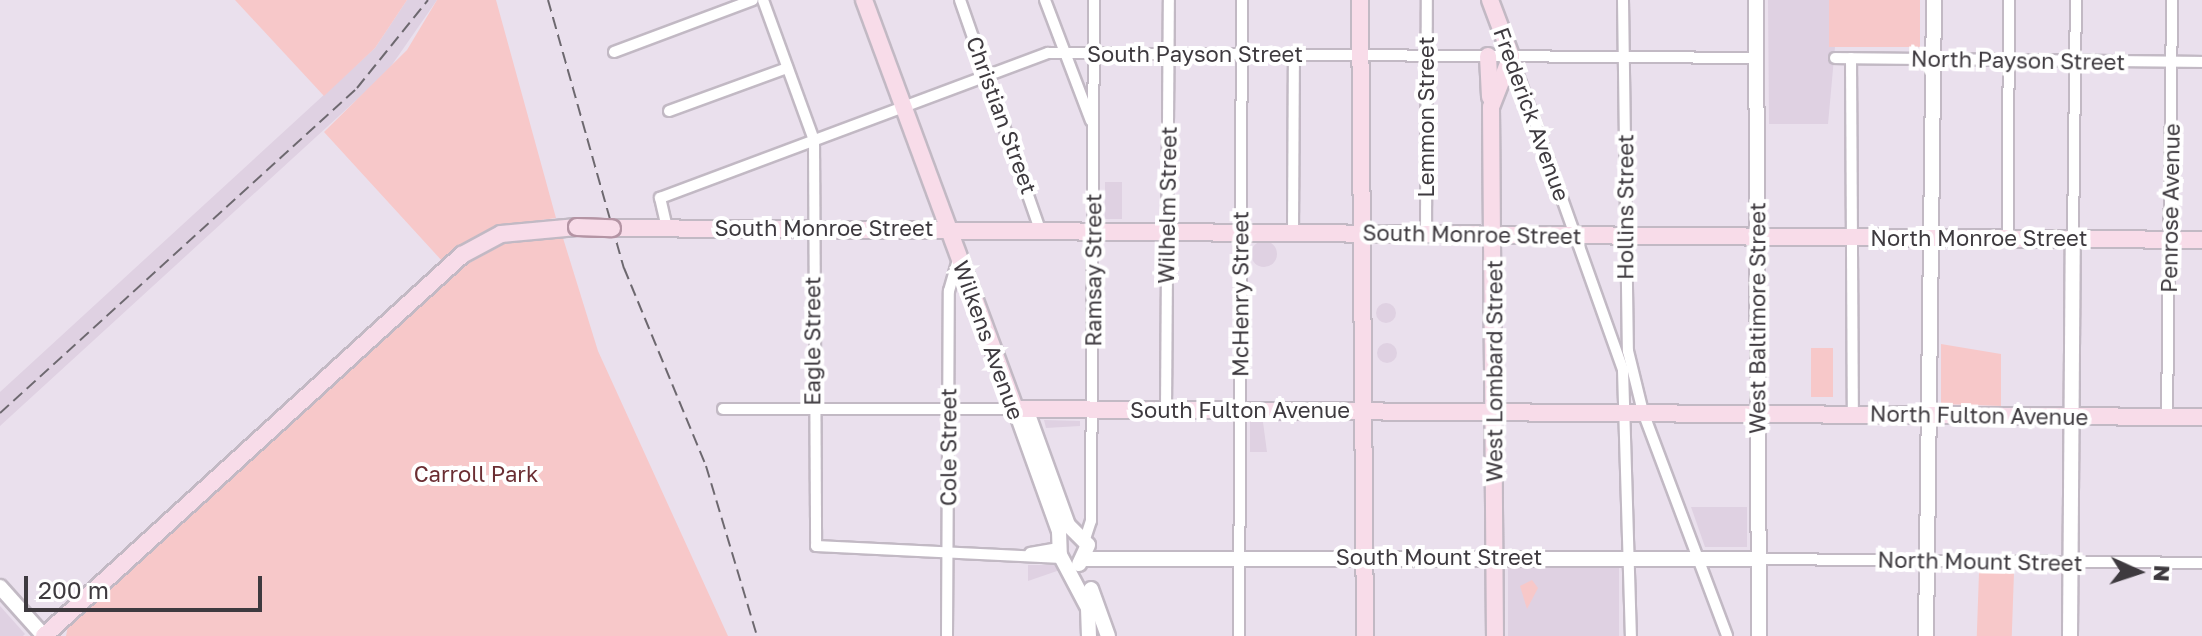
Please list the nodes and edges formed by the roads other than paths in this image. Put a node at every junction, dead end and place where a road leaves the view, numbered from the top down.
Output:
1 (753, 0) edge
2 (763, 0) edge
3 (864, 0) edge
4 (874, 0) edge
5 (960, 0) edge
6 (1045, 0) edge
7 (1094, 0) edge
8 (1169, 0) edge
9 (1242, 0) edge
10 (1360, 0) edge
11 (1427, 0) edge
12 (1490, 0) edge
13 (1623, 0) edge
14 (1756, 0) edge
15 (1934, 0) edge
16 (2009, 0) edge
17 (2076, 0) edge
18 (2172, 0) edge
19 (614, 52) dead end
20 (1064, 53) junction
21 (1094, 53) junction
22 (1169, 54) junction
23 (1242, 54) junction
24 (1294, 55) junction
25 (1360, 55) junction
26 (1426, 56) junction
27 (1488, 56) junction
28 (1511, 56) junction
29 (1624, 57) junction
30 (1756, 58) junction
31 (1835, 58) dead end
32 (1851, 58) junction
33 (1933, 59) junction
34 (2009, 60) junction
35 (2075, 61) junction
36 (2171, 62) junction
37 (2202, 62) edge
38 (787, 68) junction
39 (988, 75) junction
40 (908, 105) junction
41 (1491, 107) junction
42 (669, 111) dead end
43 (1094, 127) junction
44 (814, 140) junction
45 (663, 228) junction
46 (813, 228) junction
47 (953, 229) junction
48 (1040, 230) junction
49 (1093, 231) junction
50 (1167, 231) junction
51 (1241, 232) junction
52 (1293, 232) junction
53 (1361, 233) junction
54 (1426, 234) junction
55 (1493, 235) junction
56 (1577, 235) junction
57 (1625, 235) junction
58 (1757, 236) junction
59 (1852, 237) junction
60 (1930, 237) junction
61 (2008, 237) junction
62 (2073, 238) junction
63 (2169, 239) junction
64 (2202, 240) edge
65 (959, 259) junction
66 (812, 407) junction
67 (723, 409) dead end
68 (948, 409) junction
69 (1020, 409) junction
70 (1092, 409) junction
71 (1166, 410) junction
72 (1240, 410) junction
73 (1363, 411) junction
74 (1494, 412) junction
75 (1635, 412) junction
76 (1757, 413) junction
77 (1853, 414) junction
78 (1929, 415) junction
79 (2072, 416) junction
80 (2167, 416) junction
81 (2202, 417) edge
82 (1653, 439) junction
83 (1628, 440) junction
84 (1084, 548) junction
85 (948, 553) junction
86 (1062, 554) junction
87 (1239, 555) junction
88 (1364, 556) junction
89 (1495, 557) junction
90 (1630, 558) junction
91 (1698, 558) junction
92 (1759, 559) junction
93 (1927, 560) junction
94 (2070, 562) junction
95 (2202, 563) edge
96 (0, 587) edge
97 (1089, 631) edge
98 (44, 636) edge
99 (947, 636) edge
100 (1108, 636) edge
101 (1239, 636) edge
102 (1365, 636) edge
103 (1495, 636) edge
104 (1631, 636) edge
105 (1727, 636) edge
106 (1759, 636) edge
107 (1926, 636) edge
108 (2070, 636) edge

1 - 19 street
2 - 38 street, Eagle Street
3 - 40 main road, Wilkens Avenue
4 - 40 main road, Wilkens Avenue
5 - 39 street, Christian Street
6 - 20 street
7 - 21 street, Ramsay Street
8 - 22 street, Wilhelm Street
9 - 23 street, McHenry Street
10 - 25 main road
11 - 26 street, Lemmon Street
12 - 28 main road, Frederick Avenue
13 - 29 street, Hollins Street
14 - 30 street, West Baltimore Street
15 - 33 street
16 - 34 street
17 - 35 street
18 - 36 street, Penrose Avenue
20 - 21 street, South Payson Street
20 - 39 street, South Payson Street
20 - 43 street
21 - 22 street, South Payson Street
21 - 43 street, Ramsay Street
22 - 23 street, South Payson Street
22 - 50 street, Wilhelm Street
23 - 24 street, South Payson Street
23 - 51 street, McHenry Street
24 - 25 street, South Payson Street
24 - 52 street
25 - 26 street, South Payson Street
25 - 53 main road
26 - 27 street, South Payson Street
26 - 54 street, Lemmon Street
27 - 28 street, South Payson Street
27 - 41 main road, West Lombard Street
28 - 29 street, South Payson Street
28 - 41 main road, West Lombard Street
28 - 56 street, Frederick Avenue
29 - 30 street, South Payson Street
29 - 57 street, Hollins Street
30 - 58 street, West Baltimore Street
31 - 32 street, North Payson Street
32 - 33 street, North Payson Street
32 - 59 street
33 - 34 street, North Payson Street
33 - 60 street
34 - 35 street, North Payson Street
34 - 61 street
35 - 36 street, North Payson Street
35 - 62 street
36 - 37 street, North Payson Street
36 - 63 street, Penrose Avenue
38 - 42 street
38 - 44 street, Eagle Street
39 - 40 street, South Payson Street
39 - 48 street, Christian Street
40 - 44 street, South Payson Street
40 - 47 main road, Wilkens Avenue
41 - 55 main road, West Lombard Street
43 - 49 street, Ramsay Street
44 - 45 street, South Payson Street
44 - 46 street, Eagle Street
45 - 46 main road, South Monroe Street
45 - 98 main road, South Monroe Street, bridge
46 - 47 main road, South Monroe Street
46 - 66 street, Eagle Street
47 - 48 main road, South Monroe Street
47 - 65 main road, Wilkens Avenue
47 - 69 main road, Wilkens Avenue
48 - 49 main road, South Monroe Street
49 - 50 main road, South Monroe Street
49 - 70 street, Ramsay Street
50 - 51 main road, South Monroe Street
50 - 71 street, Wilhelm Street
51 - 52 main road, South Monroe Street
51 - 72 street, McHenry Street
52 - 53 main road, South Monroe Street
53 - 54 main road, South Monroe Street
53 - 73 main road
54 - 55 main road, South Monroe Street
55 - 56 main road, South Monroe Street
55 - 74 main road, West Lombard Street
56 - 57 main road, South Monroe Street
56 - 75 street, Frederick Avenue
57 - 58 main road, South Monroe Street
57 - 75 street, Hollins Street
58 - 59 main road, North Monroe Street
58 - 76 street, West Baltimore Street
59 - 60 main road, North Monroe Street
59 - 77 street
60 - 61 main road, North Monroe Street
60 - 78 street
61 - 62 main road, North Monroe Street
62 - 63 main road, North Monroe Street
62 - 79 street
63 - 64 main road, North Monroe Street
63 - 80 street, Penrose Avenue
65 - 68 street, Cole Street
65 - 69 main road, Wilkens Avenue
66 - 67 street, South Fulton Avenue
66 - 68 street, South Fulton Avenue
66 - 85 street, Eagle Street
68 - 69 street, South Fulton Avenue
68 - 85 street, Cole Street
69 - 70 main road, South Fulton Avenue
69 - 84 street, Wilkens Avenue
69 - 86 street, Wilkens Avenue
70 - 71 main road, South Fulton Avenue
70 - 84 street, Ramsay Street
71 - 72 main road, South Fulton Avenue
72 - 73 main road, South Fulton Avenue
72 - 87 street, McHenry Street
73 - 74 main road, South Fulton Avenue
73 - 88 main road
74 - 75 main road, South Fulton Avenue
74 - 89 main road, West Lombard Street
75 - 76 main road, South Fulton Avenue
75 - 82 street, Frederick Avenue
75 - 83 street, Hollins Street
76 - 77 main road, North Fulton Avenue
76 - 92 street, West Baltimore Street
77 - 78 main road, North Fulton Avenue
78 - 79 main road, North Fulton Avenue
78 - 93 street
79 - 80 main road, North Fulton Avenue
79 - 94 street
80 - 81 main road, North Fulton Avenue
82 - 83 street
82 - 91 street, Frederick Avenue
83 - 90 street, Hollins Street
84 - 86 street, South Mount Street
84 - 86 street
84 - 87 street, South Mount Street
84 - 100 street, Wilkens Avenue
85 - 86 street
85 - 99 street, Cole Street
86 - 97 street, Wilkens Avenue
87 - 88 street, South Mount Street
87 - 101 street, McHenry Street
88 - 89 street, South Mount Street
88 - 102 main road
89 - 90 street, South Mount Street
89 - 103 main road, West Lombard Street
90 - 91 street, South Mount Street
90 - 104 street, Hollins Street
91 - 92 street, South Mount Street
91 - 105 street, Frederick Avenue
92 - 93 street, North Mount Street
92 - 106 street, West Baltimore Street
93 - 94 street, North Mount Street
93 - 107 street
94 - 95 street, North Mount Street
94 - 108 street
96 - 98 street

